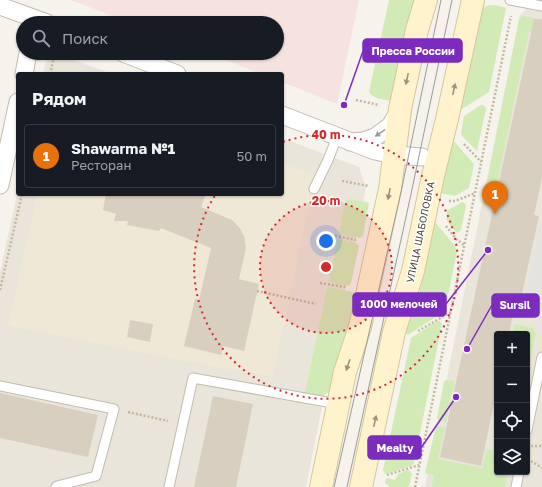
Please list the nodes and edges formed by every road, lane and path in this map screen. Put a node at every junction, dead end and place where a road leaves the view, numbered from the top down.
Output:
1 (426, 0) edge
2 (473, 0) edge
3 (512, 0) edge
4 (0, 6) edge
5 (542, 6) edge
6 (24, 16) edge
7 (27, 60) edge
8 (53, 60) edge
9 (141, 60) edge
10 (24, 72) edge
11 (50, 72) edge
12 (172, 72) edge
13 (356, 100) dead end
14 (391, 108) junction
15 (16, 111) edge
16 (284, 116) edge
17 (343, 139) junction
18 (441, 144) junction
19 (394, 155) junction
20 (422, 157) junction
21 (433, 176) junction
22 (342, 181) dead end
23 (0, 185) edge
24 (374, 186) dead end
25 (314, 190) dead end
26 (475, 193) junction
27 (22, 196) edge
28 (447, 200) dead end
29 (442, 221) dead end
30 (331, 235) dead end
31 (361, 242) dead end
32 (464, 245) junction
33 (0, 290) edge
34 (257, 291) dead end
35 (316, 304) dead end
36 (451, 312) junction
37 (417, 332) dead end
38 (542, 357) edge
39 (0, 386) edge
40 (338, 404) junction
41 (114, 409) junction
42 (530, 415) edge
43 (182, 424) junction
44 (530, 446) edge
45 (542, 446) edge
46 (530, 460) edge
47 (419, 465) junction
48 (542, 468) edge
49 (518, 475) edge
50 (371, 482) edge
51 (56, 487) edge
52 (169, 487) edge
53 (321, 487) edge
54 (414, 487) edge
55 (516, 487) edge

1 -> 14 main road
18 -> 2 main road, УЛИЦА ШАБОЛОВКА
3 - 5 lane
3 - 26 path
4 - 6 street
7 - 10 street
8 - 11 path
9 - 12 street
13 - 14 path
14 -> 17 street
14 - 19 main road
15 - 23 street
16 - 17 street
17 - 19 street
17 - 25 lane
18 - 20 street
18 - 21 main road, УЛИЦА ШАБОЛОВКА
19 - 20 street
19 -> 40 main road
20 - 21 street
50 -> 21 main road, УЛИЦА ШАБОЛОВКА
22 - 24 path
26 - 28 path
26 - 32 path
27 - 33 path
29 - 32 path
30 - 31 path
32 - 36 path
34 - 35 path
36 - 37 path
36 - 47 path
38 - 42 lane
39 - 41 lane
40 - 43 lane
40 - 53 main road
41 - 43 path
41 - 51 lane
43 - 52 lane
44 - 45 path
46 - 48 path
47 - 50 path
47 - 54 path
49 - 55 lane

